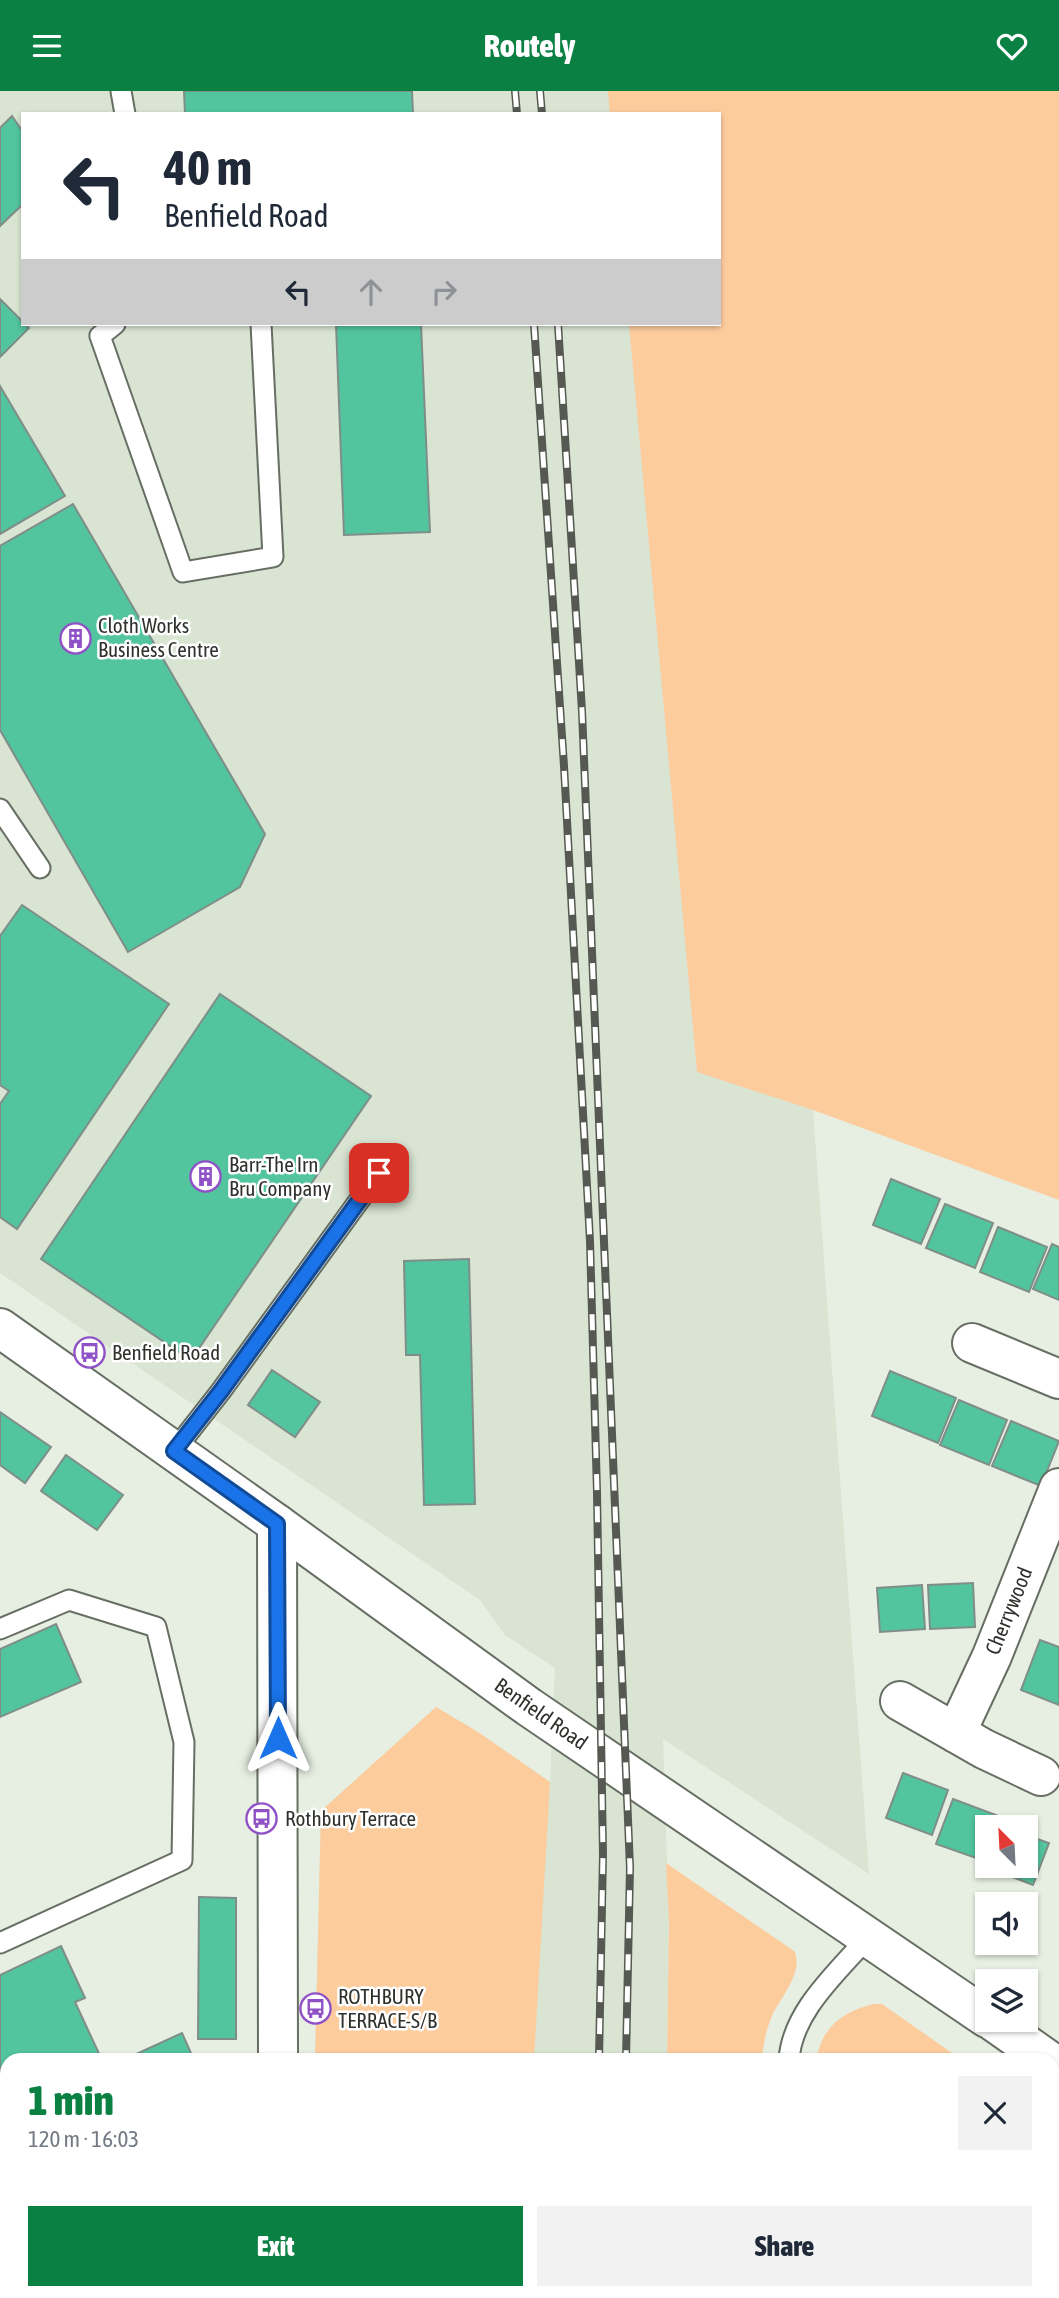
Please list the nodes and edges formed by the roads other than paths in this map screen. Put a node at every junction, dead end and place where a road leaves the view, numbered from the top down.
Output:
1 (121, 91) edge
2 (125, 112) edge
3 (113, 326) edge
4 (261, 326) edge
5 (0, 809) edge
6 (40, 868) dead end
7 (379, 1173) dead end
8 (0, 1328) edge
9 (972, 1343) dead end
10 (1059, 1379) edge
11 (174, 1451) junction
12 (1059, 1488) edge
13 (277, 1524) junction
14 (0, 1629) edge
15 (900, 1700) dead end
16 (956, 1733) junction
17 (1041, 1776) dead end
18 (868, 1937) junction
19 (0, 1943) edge
20 (975, 2010) edge
21 (1007, 2032) edge
22 (278, 2053) edge
23 (790, 2053) edge
24 (1038, 2053) edge

1 - 2 lane
3 - 4 lane
5 - 6 lane
7 - 11 lane
8 - 11 street, Benfield Road
9 - 10 street
11 - 13 street, Benfield Road
12 - 16 street, Cherrywood
13 - 18 street, Benfield Road
13 - 22 street
14 - 19 lane
15 - 16 street
16 - 17 street
18 - 20 street, Benfield Road
18 - 23 lane
21 - 24 street, Benfield Road

